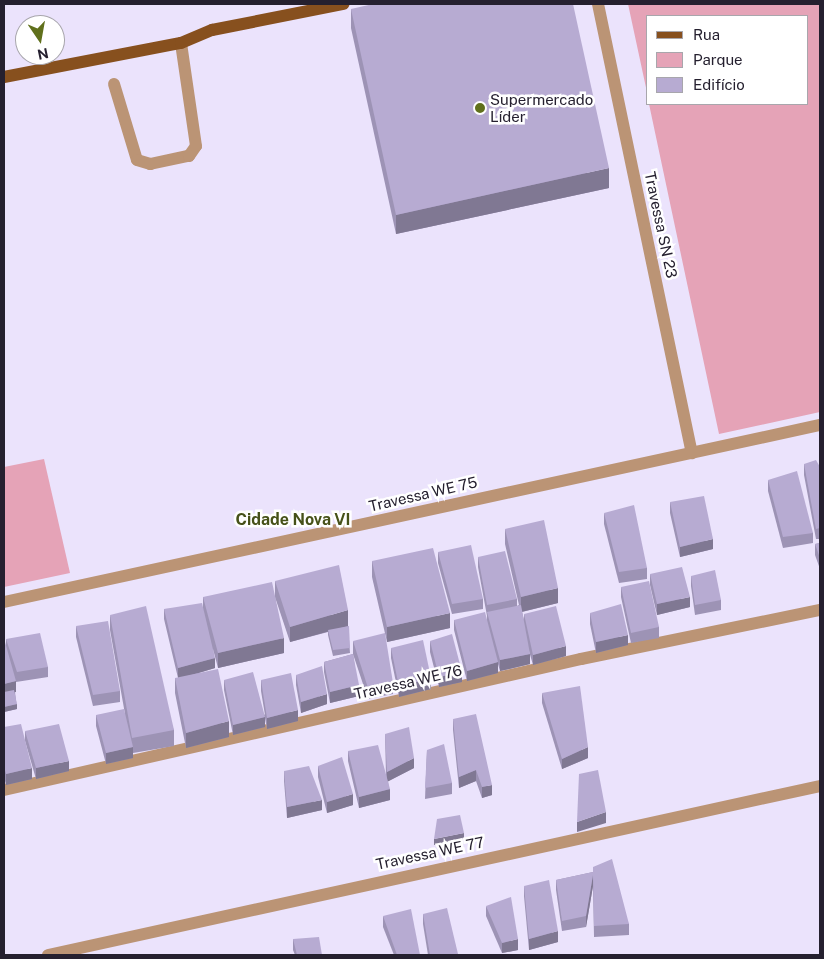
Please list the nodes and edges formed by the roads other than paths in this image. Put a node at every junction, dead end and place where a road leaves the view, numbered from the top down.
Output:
1 (343, 4) edge
2 (598, 4) edge
3 (181, 43) junction
4 (4, 78) edge
5 (114, 84) dead end
6 (820, 426) edge
7 (692, 453) junction
8 (4, 602) edge
9 (820, 610) edge
10 (820, 786) edge
11 (4, 790) edge
12 (48, 955) edge

1 - 3 main road
2 - 7 street, Travessa SN 23
3 - 4 main road
3 - 5 street
6 - 7 street, Travessa WE 75
7 - 8 street, Travessa WE 75
9 - 11 street, Travessa WE 76
10 - 12 street, Travessa WE 77

